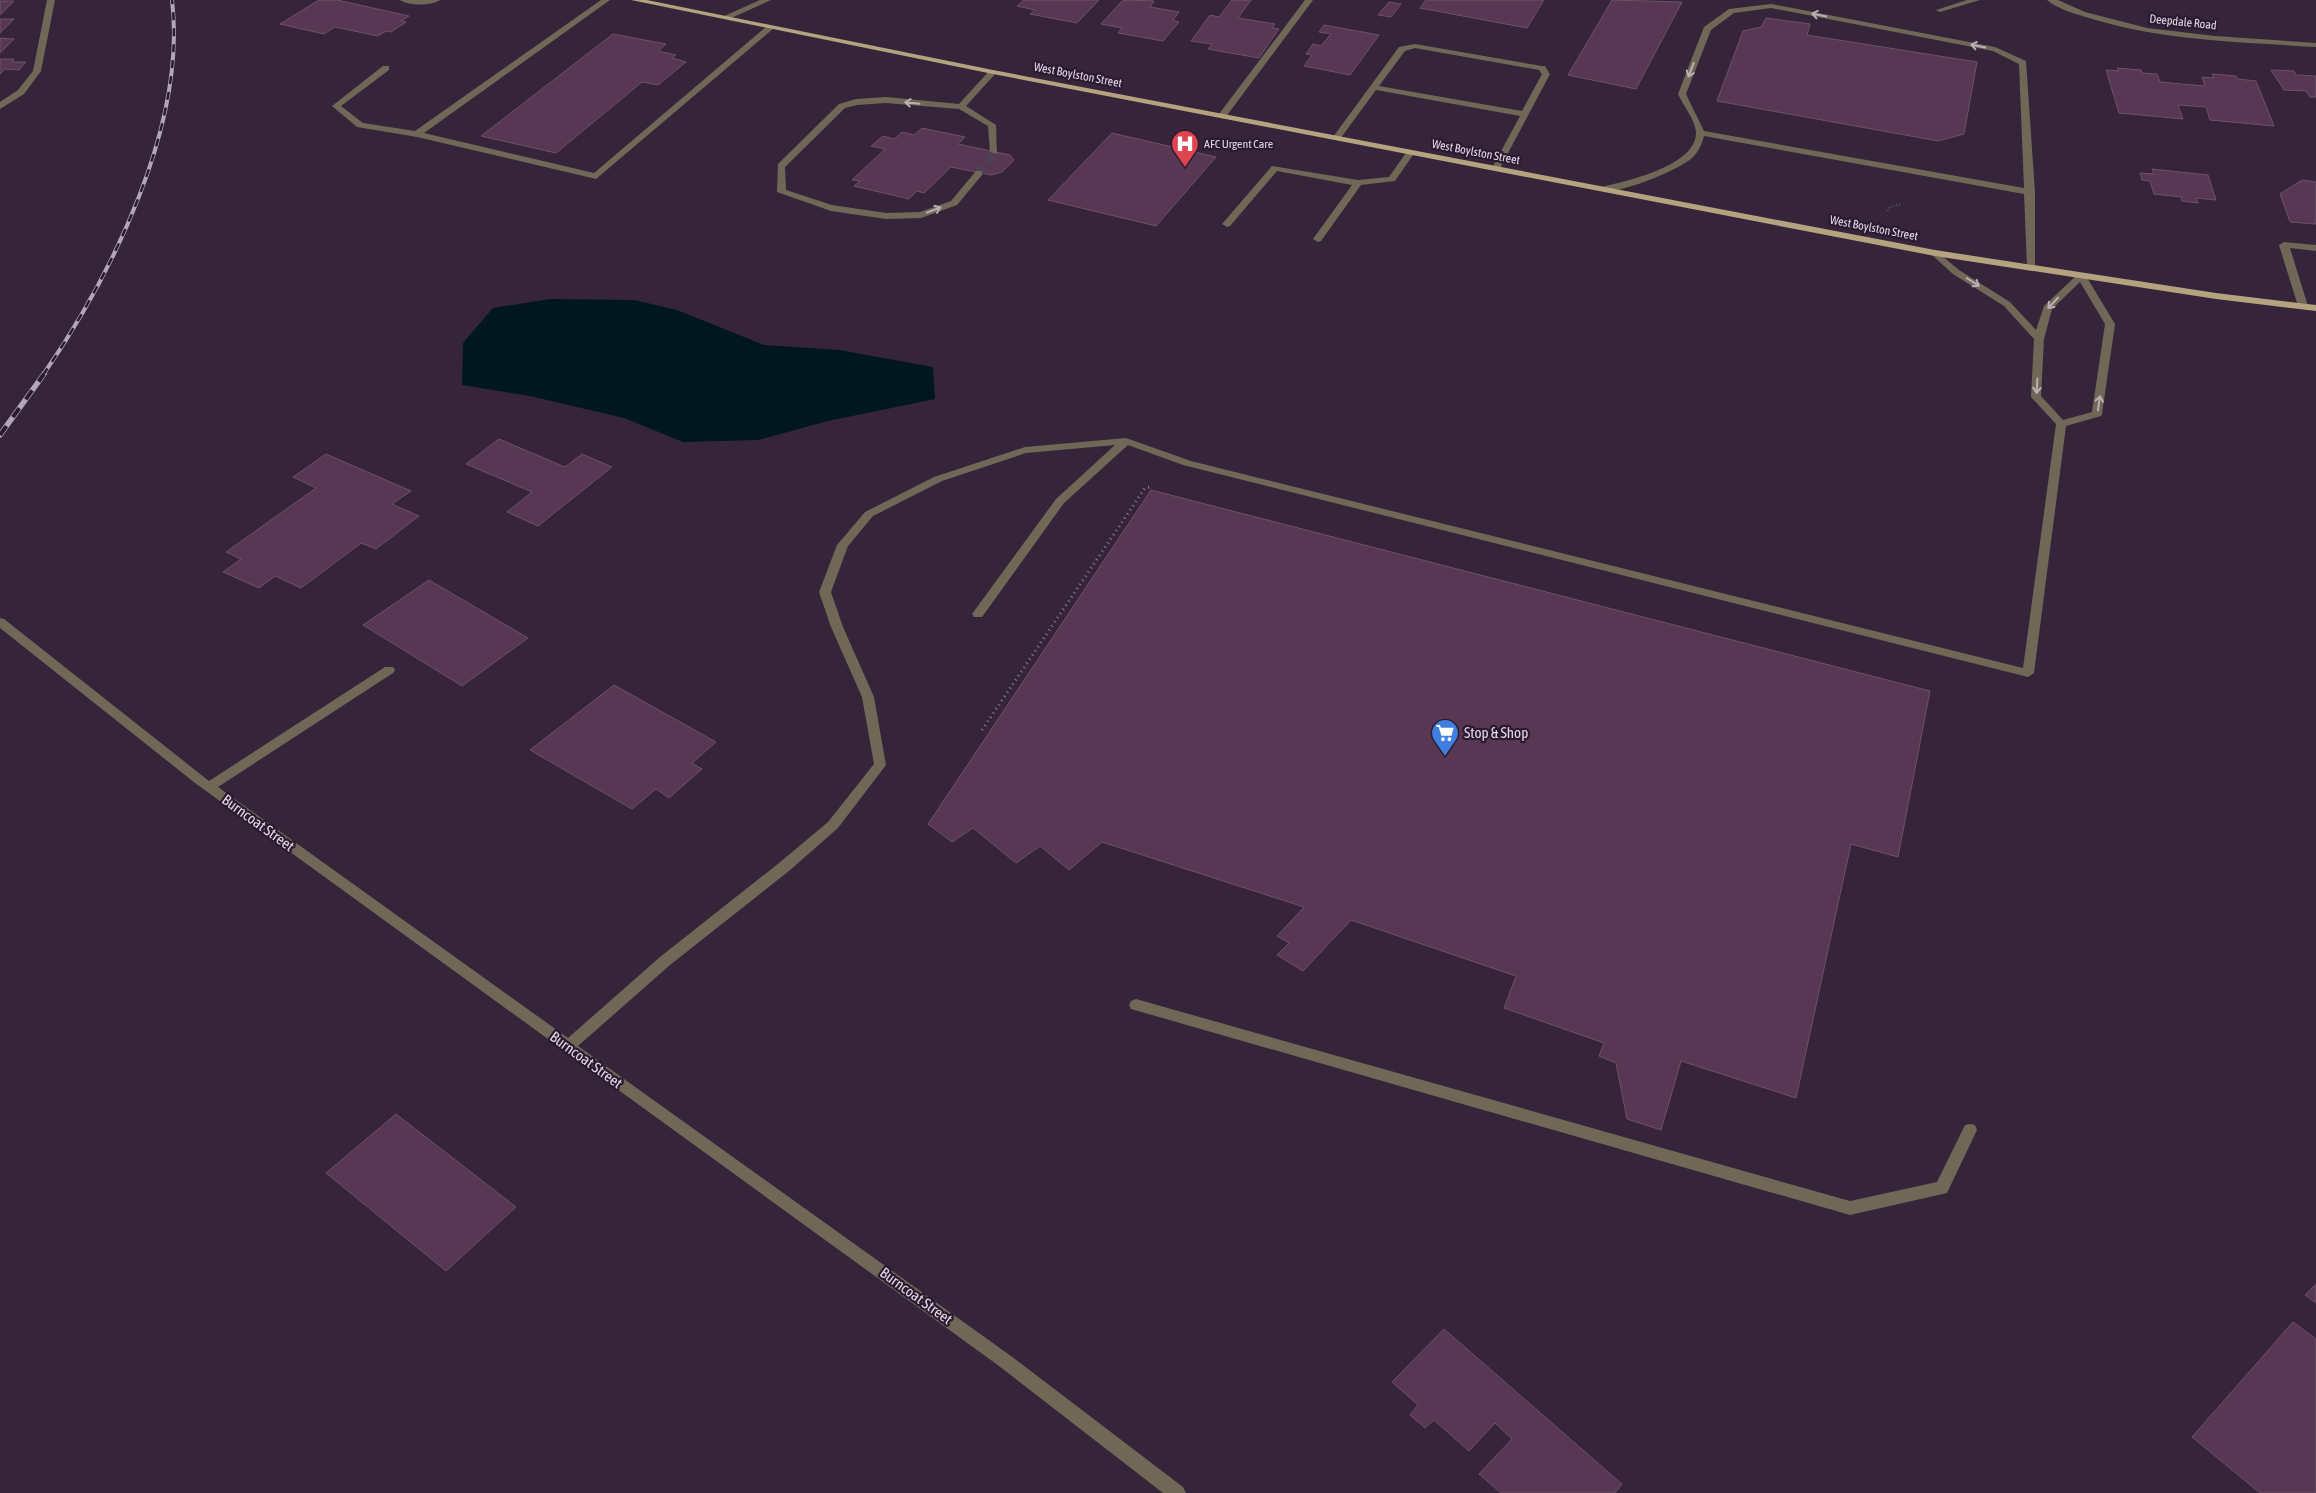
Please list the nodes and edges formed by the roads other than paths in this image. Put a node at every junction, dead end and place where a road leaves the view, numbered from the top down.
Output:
1 (51, 0) edge
2 (404, 0) edge
3 (436, 0) edge
4 (606, 0) edge
5 (635, 0) edge
6 (766, 0) edge
7 (1309, 0) edge
8 (1976, 0) edge
9 (2051, 0) edge
10 (1940, 10) dead end
11 (726, 18) junction
12 (770, 28) junction
13 (2316, 45) edge
14 (386, 68) dead end
15 (994, 72) junction
16 (1373, 87) junction
17 (0, 106) edge
18 (961, 107) junction
19 (1525, 114) junction
20 (1222, 116) junction
21 (1700, 133) junction
22 (418, 134) junction
23 (1337, 137) junction
24 (994, 152) tunnel mouth
25 (1411, 152) junction
26 (1496, 168) junction
27 (979, 173) tunnel mouth
28 (1358, 183) junction
29 (1604, 189) junction
30 (2030, 192) junction
31 (1227, 224) dead end
32 (1318, 239) dead end
33 (2316, 248) edge
34 (1935, 253) junction
35 (2032, 267) junction
36 (2080, 276) junction
37 (2303, 306) junction
38 (2316, 308) edge
39 (2039, 339) junction
40 (2060, 424) junction
41 (1126, 441) junction
42 (978, 614) dead end
43 (0, 622) edge
44 (389, 670) dead end
45 (209, 787) junction
46 (1136, 1004) dead end
47 (567, 1047) junction
48 (1970, 1130) dead end
49 (1177, 1493) edge

1 - 17 street
2 - 3 street
4 - 22 street
5 - 11 main road, West Boylston Street
6 - 11 street
7 - 20 street
8 - 10 street
9 - 13 street, Deepdale Road
11 - 12 main road, West Boylston Street
12 - 15 main road, West Boylston Street
12 - 22 street
14 - 22 street
15 - 18 street
15 - 20 main road, West Boylston Street
16 - 19 street
16 - 19 street
16 - 23 street
18 - 24 street
18 -> 27 street
19 - 26 street
20 - 23 main road, West Boylston Street
21 - 29 street
21 - 30 street
30 -> 21 street
23 - 25 main road, West Boylston Street
25 - 26 main road, West Boylston Street
25 - 28 street
26 - 29 main road, West Boylston Street
28 - 31 street
28 - 32 street
29 - 34 main road, West Boylston Street
30 - 35 street
33 - 37 street
34 - 35 main road, West Boylston Street
34 -> 39 street
35 - 36 main road, West Boylston Street
36 - 37 main road, West Boylston Street
36 -> 39 street
40 -> 36 street
37 - 38 main road, West Boylston Street
39 -> 40 street
40 - 41 street
41 - 42 street
41 - 47 street
43 - 45 street, Burncoat Street
44 - 45 street
45 - 47 street, Burncoat Street
46 - 48 street
47 - 49 street, Burncoat Street

